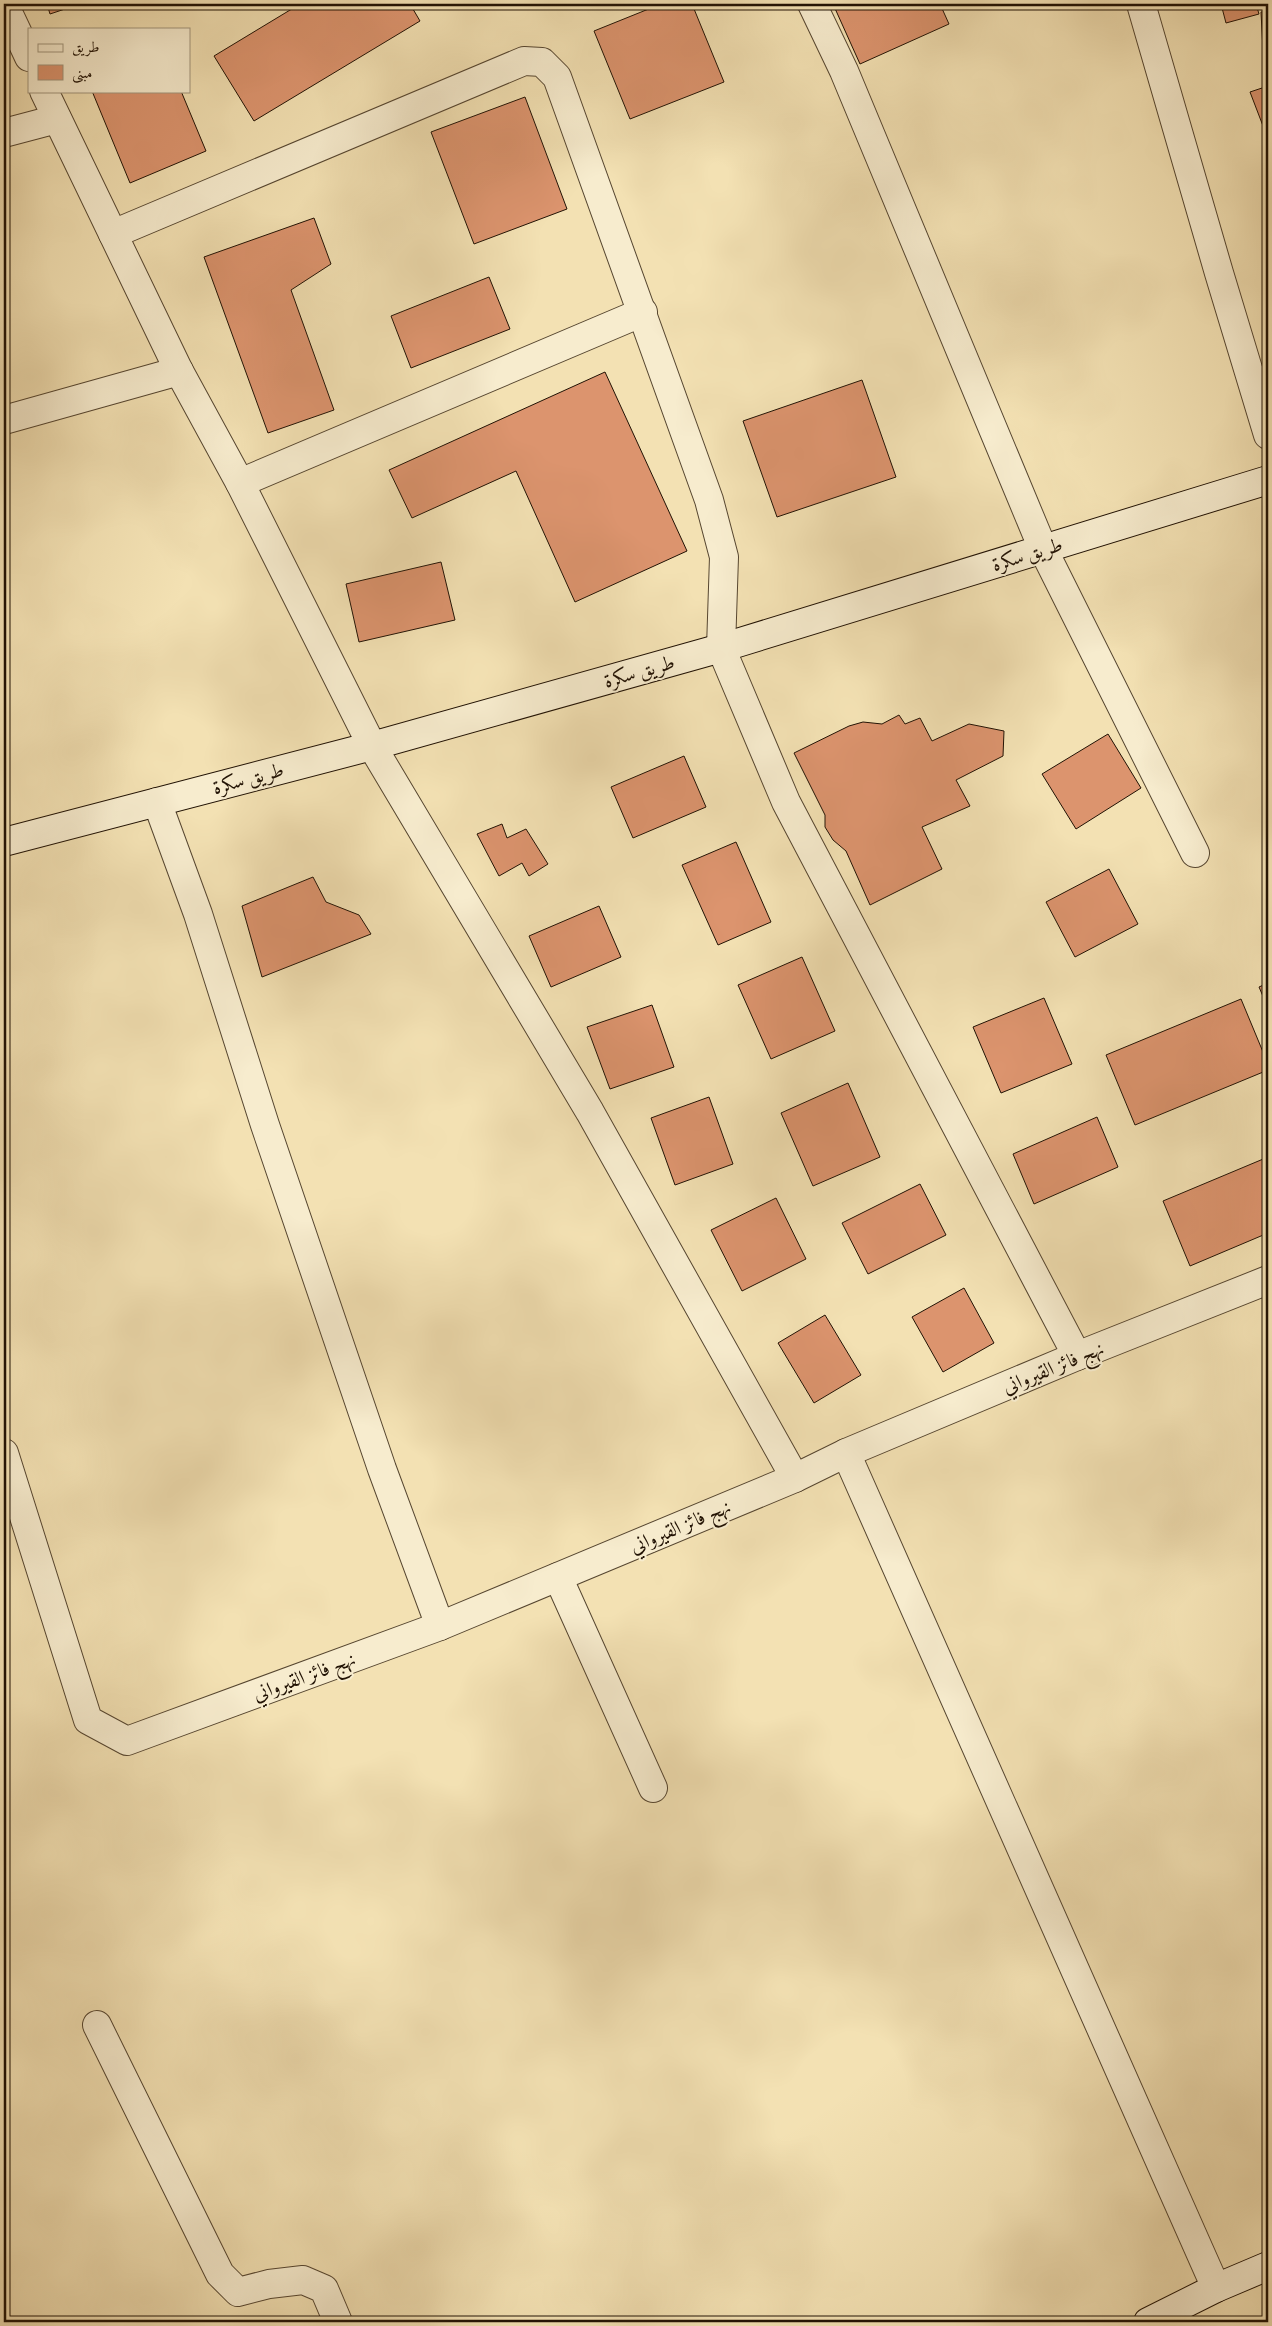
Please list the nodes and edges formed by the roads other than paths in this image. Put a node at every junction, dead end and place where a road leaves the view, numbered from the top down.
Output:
1 (4, 4) edge
2 (812, 4) edge
3 (1141, 4) edge
4 (28, 55) edge
5 (44, 92) edge
6 (57, 119) junction
7 (4, 133) edge
8 (113, 234) junction
9 (643, 312) junction
10 (179, 370) junction
11 (4, 420) edge
12 (1268, 435) edge
13 (1268, 480) edge
14 (240, 483) junction
15 (1043, 549) junction
16 (721, 648) junction
17 (372, 746) junction
18 (157, 802) junction
19 (4, 842) edge
20 (1195, 853) dead end
21 (1268, 1280) edge
22 (1077, 1356) junction
23 (4, 1453) edge
24 (846, 1453) junction
25 (795, 1478) junction
26 (558, 1577) junction
27 (440, 1626) junction
28 (653, 1788) dead end
29 (97, 2025) dead end
30 (1268, 2266) edge
31 (1216, 2288) junction
32 (338, 2322) edge
33 (1148, 2322) edge

1 - 4 street
2 - 15 street
3 - 12 street
5 - 6 street
6 - 7 street
6 - 8 street
8 - 9 street
8 - 10 street
9 - 14 street
9 - 16 street
10 - 11 street
10 - 14 street
13 - 15 street, طريق سكرة
14 - 17 street
15 - 16 street, طريق سكرة
15 - 20 street
16 - 17 street, طريق سكرة
16 - 22 street
17 - 18 street, طريق سكرة
17 - 25 street
18 - 19 street, طريق سكرة
18 - 27 street
21 - 22 street, نهج فائز القيرواني
22 - 24 street, نهج فائز القيرواني
23 - 27 street, نهج فائز القيرواني
24 - 25 street, نهج فائز القيرواني
24 - 31 street
25 - 26 street, نهج فائز القيرواني
26 - 27 street, نهج فائز القيرواني
26 - 28 street
29 - 32 street
30 - 31 street
31 - 33 street

